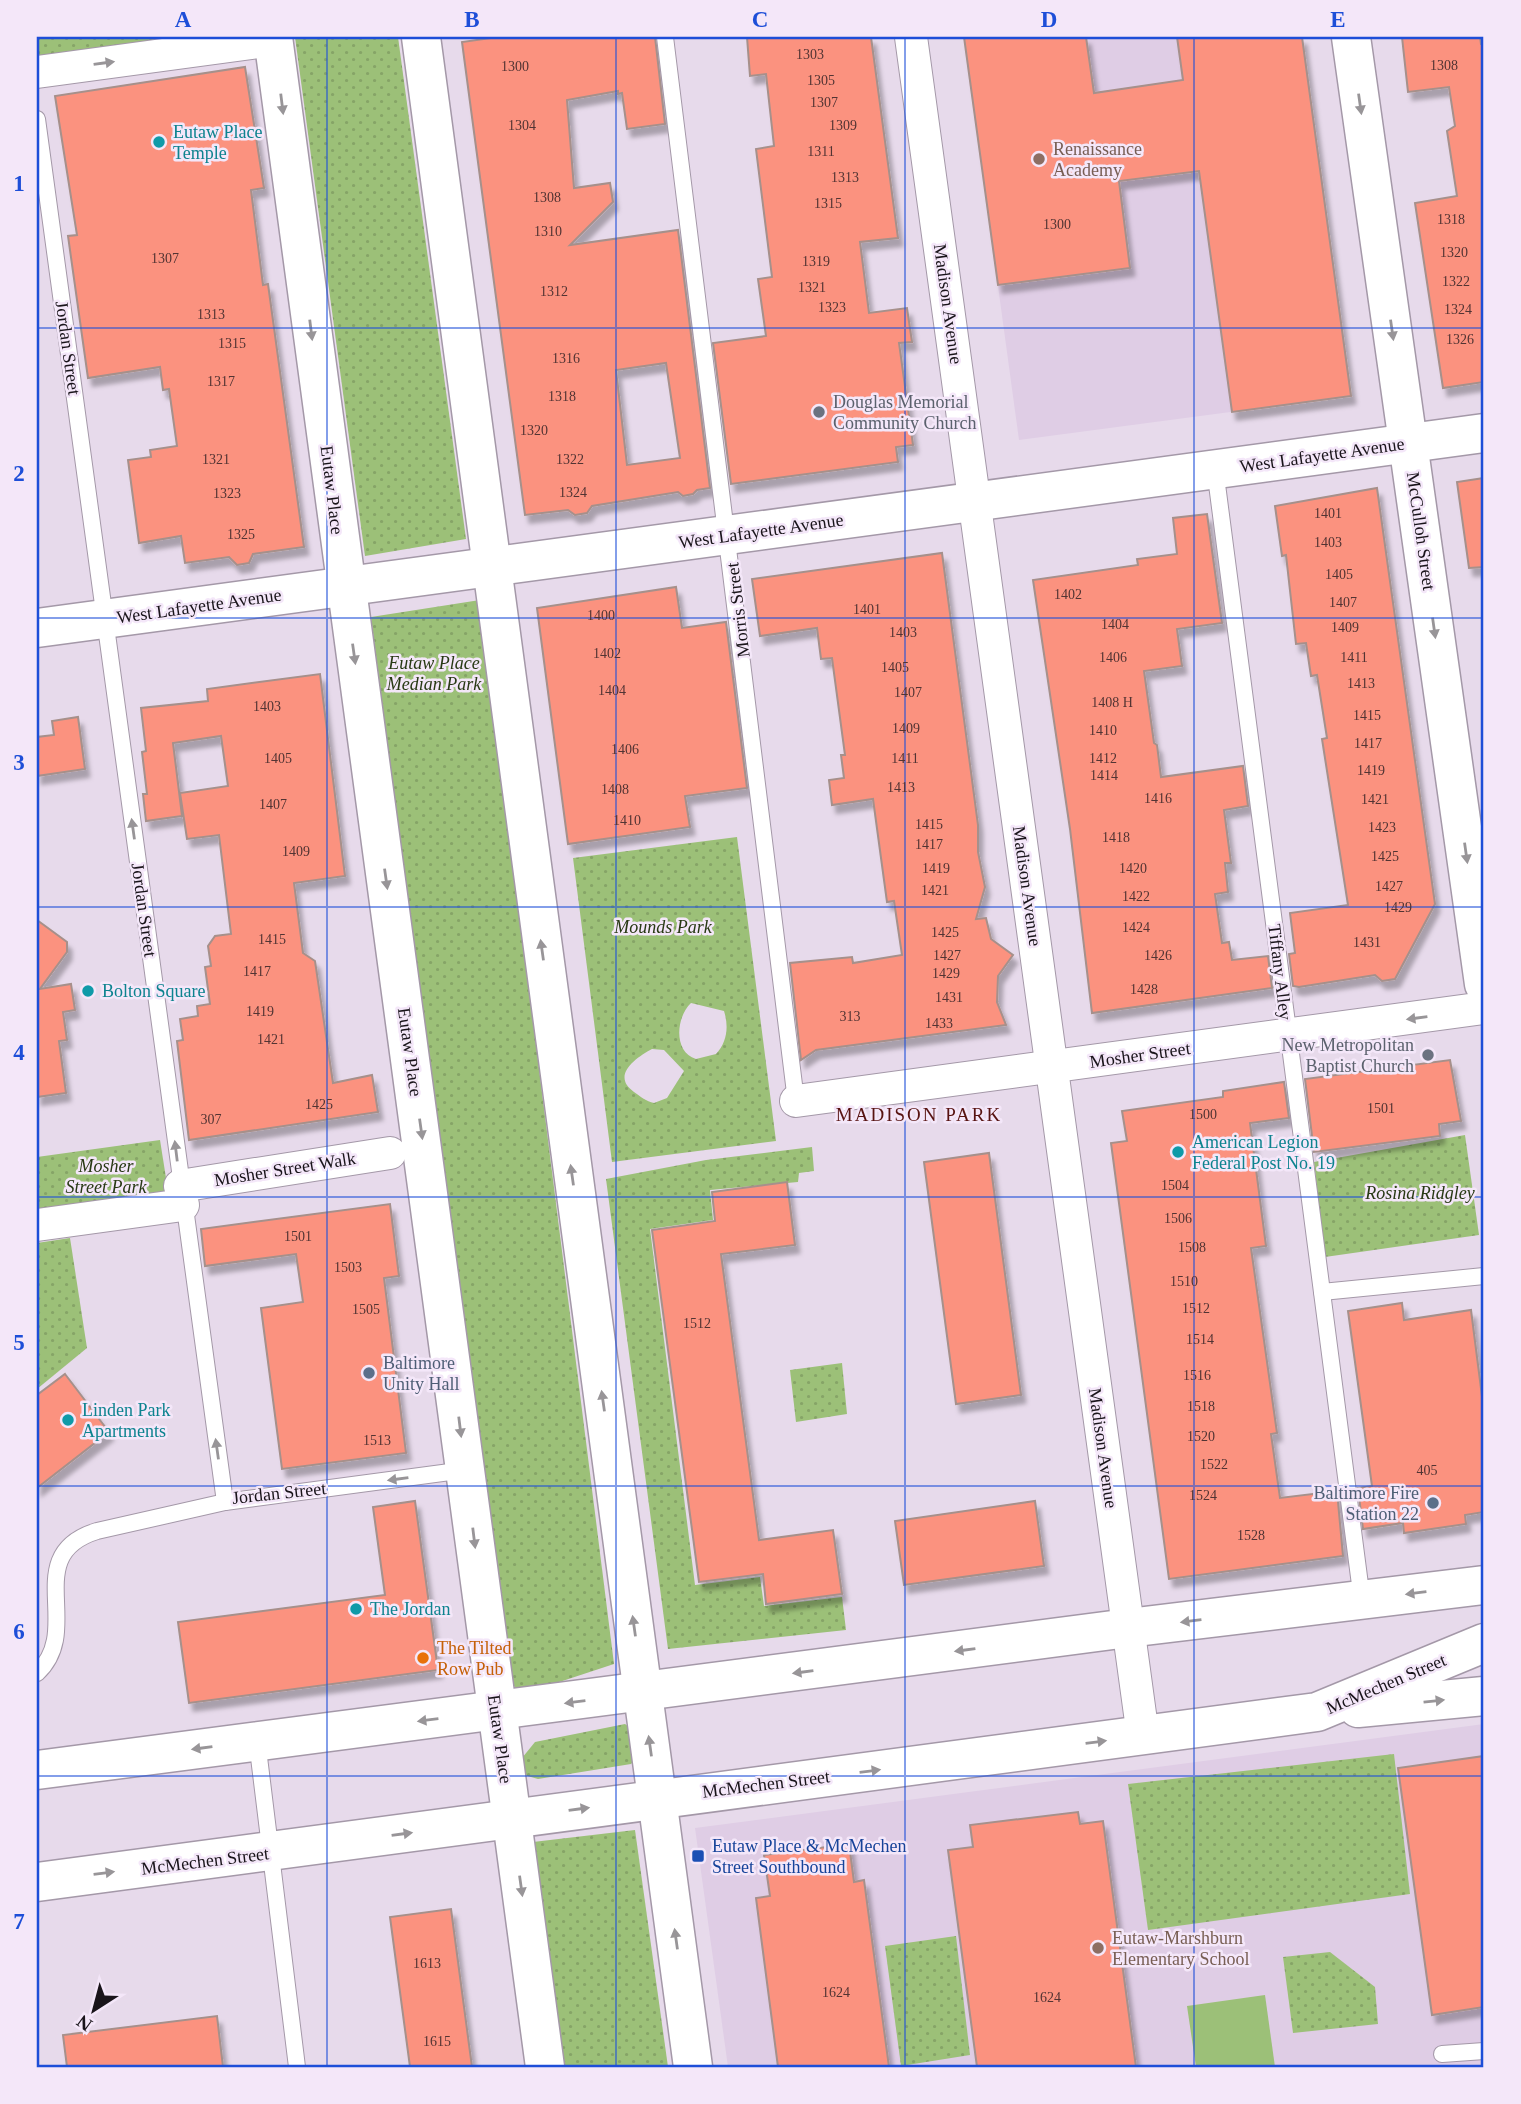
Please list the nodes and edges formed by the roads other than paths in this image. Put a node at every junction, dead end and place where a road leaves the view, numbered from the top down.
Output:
1 (421, 37) edge
2 (665, 37) edge
3 (911, 37) edge
4 (1351, 37) edge
5 (273, 38) edge
6 (37, 72) edge
7 (37, 119) edge
8 (1484, 433) edge
9 (1408, 443) junction
10 (1215, 469) junction
11 (975, 501) junction
12 (729, 535) junction
13 (490, 567) junction
14 (345, 587) junction
15 (105, 619) junction
16 (37, 628) edge
17 (1484, 984) edge
18 (1484, 1008) edge
19 (1288, 1035) junction
20 (1052, 1067) junction
21 (796, 1101) joint
22 (390, 1153) dead end
23 (182, 1195) junction
24 (37, 1225) edge
25 (1484, 1276) edge
26 (1322, 1292) junction
27 (466, 1470) junction
28 (225, 1502) junction
29 (1484, 1585) edge
30 (1362, 1600) junction
31 (1128, 1628) junction
32 (1484, 1643) edge
33 (37, 1673) edge
34 (643, 1694) junction
35 (1484, 1696) edge
36 (496, 1712) junction
37 (1317, 1712) junction
38 (1143, 1736) junction
39 (257, 1741) junction
40 (37, 1770) edge
41 (657, 1798) junction
42 (512, 1818) junction
43 (270, 1852) junction
44 (37, 1882) edge
45 (1484, 2051) edge
46 (1442, 2054) dead end
47 (297, 2067) edge
48 (545, 2067) edge
49 (693, 2067) edge

1 - 13 street
2 - 12 lane, Morris Street
3 - 11 street, Madison Avenue
4 -> 9 street, McCulloh Street
6 -> 5 street
5 -> 14 street, Eutaw Place
7 - 15 lane, Jordan Street
8 - 9 street, West Lafayette Avenue
9 - 10 street, West Lafayette Avenue
9 -> 17 street, McCulloh Street
10 - 11 street, West Lafayette Avenue
10 - 19 lane, Tiffany Alley
11 - 12 street, West Lafayette Avenue
11 - 20 street, Madison Avenue
12 - 13 street, West Lafayette Avenue
12 - 21 lane, Morris Street
13 - 14 street, West Lafayette Avenue
34 -> 13 street
14 - 15 street, West Lafayette Avenue
14 -> 27 street, Eutaw Place
15 - 16 street, West Lafayette Avenue
23 -> 15 lane, Jordan Street
18 -> 19 street, Mosher Street
19 - 20 street, Mosher Street
19 - 26 lane, Tiffany Alley
20 - 21 street, Mosher Street
20 - 31 street, Madison Avenue
22 - 23 street, Mosher Street Walk
23 - 24 street
28 -> 23 lane, Jordan Street
25 - 26 lane
26 - 30 lane, Tiffany Alley
27 -> 28 lane, Jordan Street
27 -> 36 street, Eutaw Place
28 - 33 lane
29 -> 30 street
30 -> 31 street
31 -> 34 street
31 - 38 street, Madison Avenue
32 - 37 street, McMechen Street
34 -> 36 street
41 -> 34 street
37 -> 35 street
36 -> 39 street
36 - 42 street, Eutaw Place
37 - 38 street, McMechen Street
41 -> 38 street, McMechen Street
39 -> 40 street
39 - 43 lane
42 -> 41 street, McMechen Street
49 -> 41 street
43 -> 42 street, McMechen Street
42 -> 48 street, Eutaw Place
44 -> 43 street, McMechen Street
43 - 47 lane
45 - 46 lane

